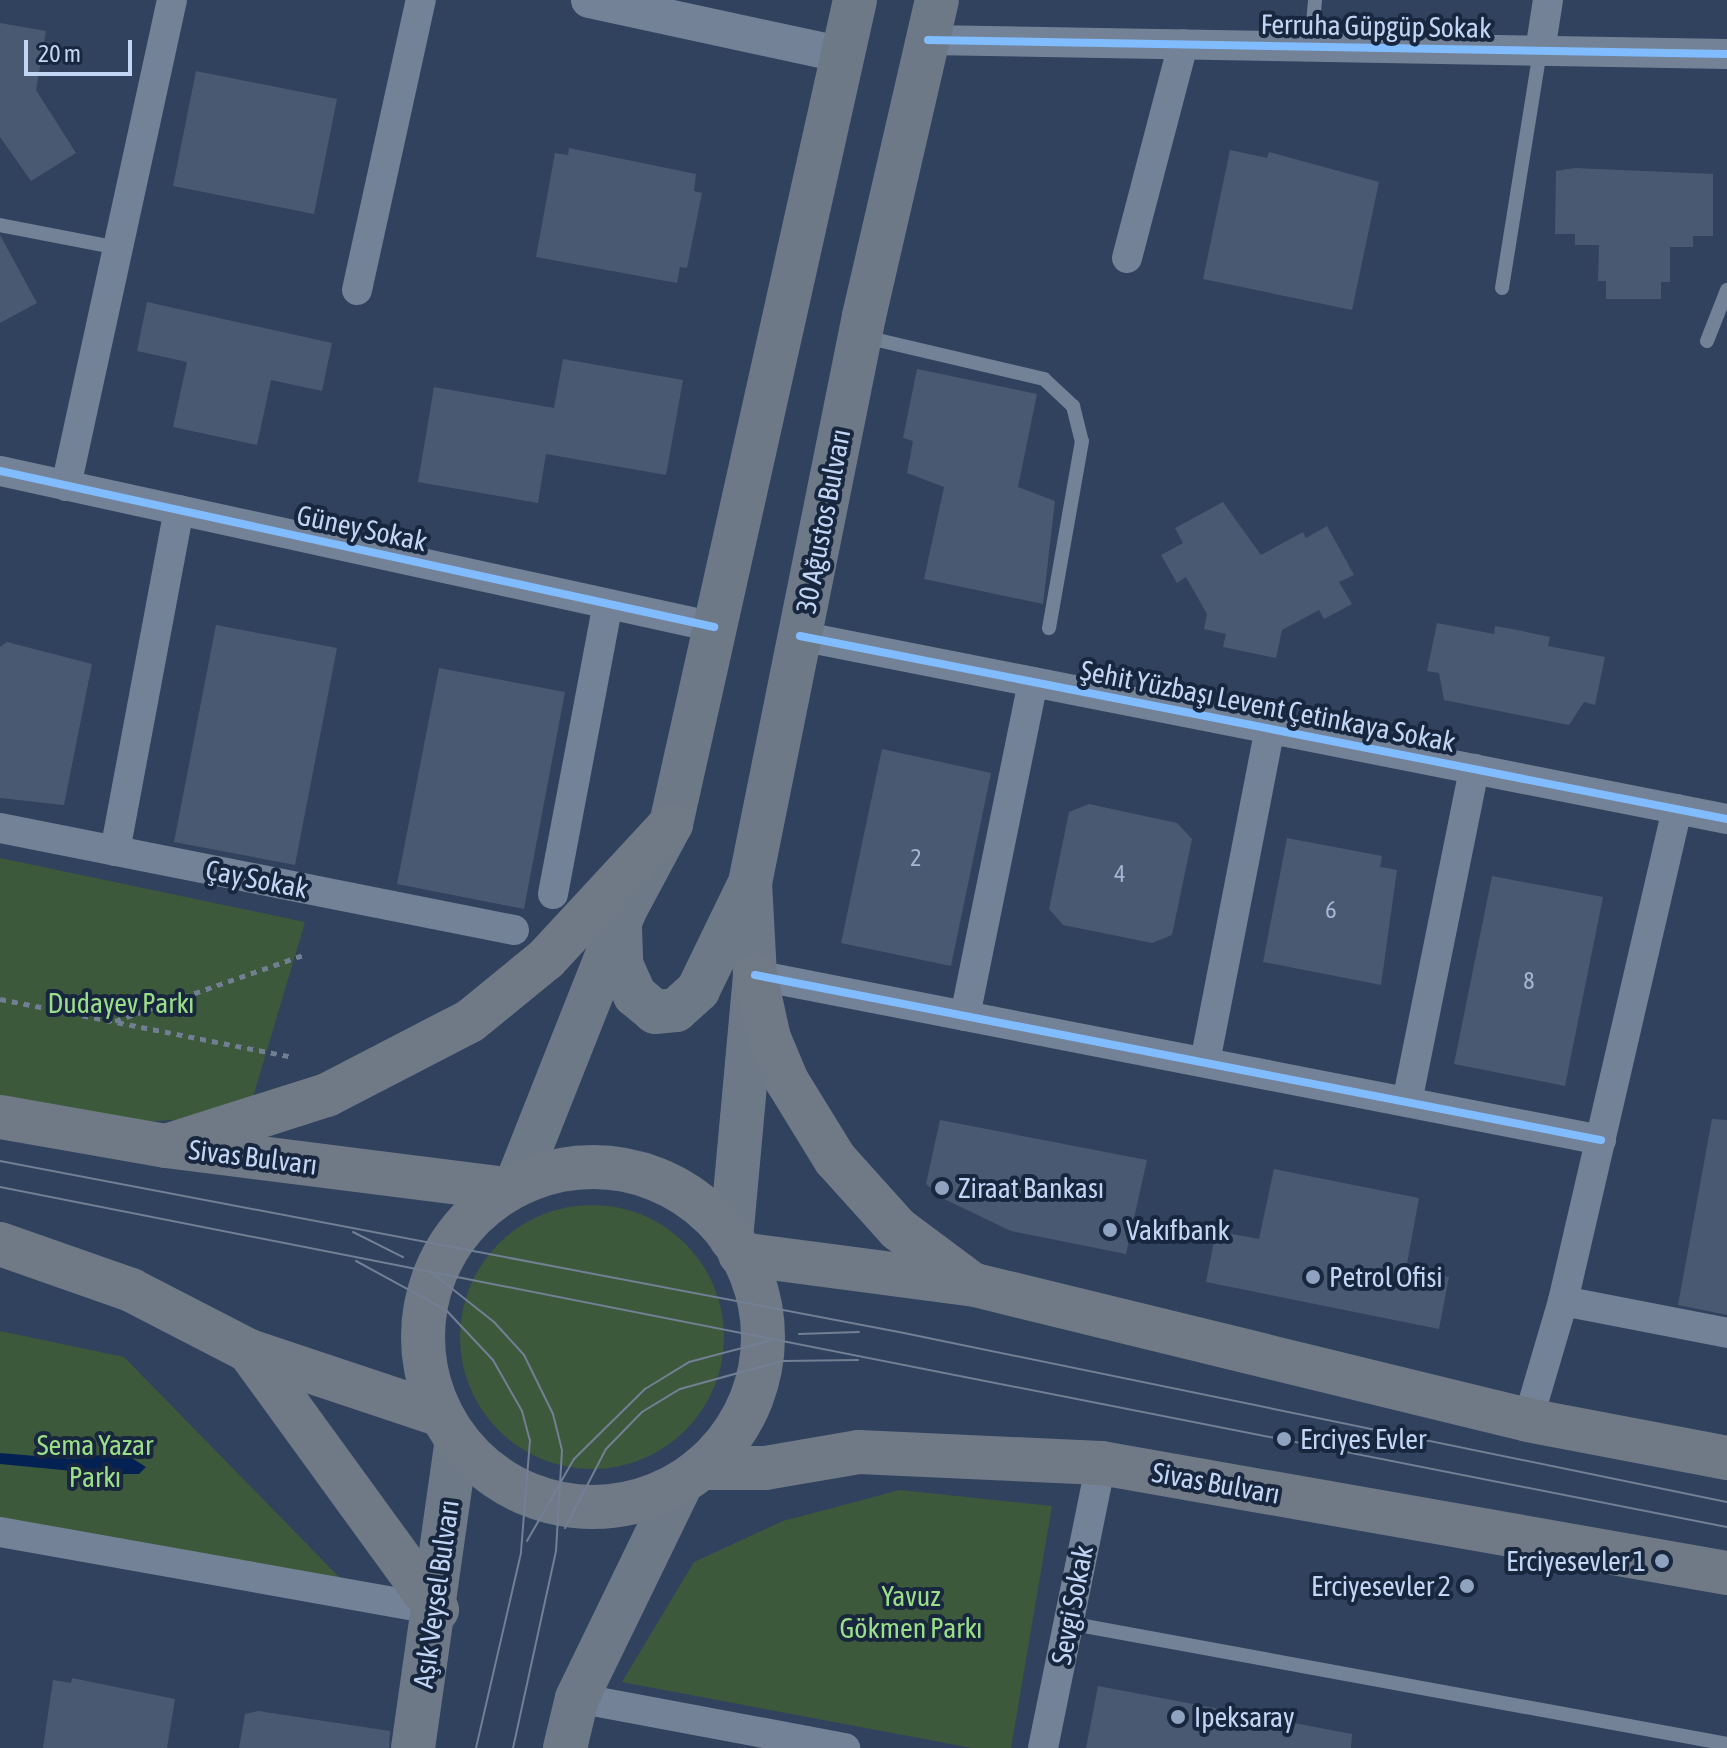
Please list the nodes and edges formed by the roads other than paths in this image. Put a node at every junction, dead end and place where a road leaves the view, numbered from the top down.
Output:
1 (172, 0) edge
2 (421, 0) edge
3 (589, 0) edge
4 (855, 0) edge
5 (1315, 0) edge
6 (1548, 0) edge
7 (932, 20) edge
8 (1183, 44) junction
9 (1311, 47) junction
10 (1540, 51) junction
11 (1727, 54) edge
12 (843, 55) junction
13 (0, 225) edge
14 (118, 248) junction
15 (1127, 258) dead end
16 (1502, 288) dead end
17 (357, 290) dead end
18 (1727, 290) edge
19 (860, 336) junction
20 (1707, 341) dead end
21 (0, 471) edge
22 (66, 486) junction
23 (179, 510) junction
24 (608, 604) junction
25 (714, 627) junction
26 (1049, 628) dead end
27 (800, 636) junction
28 (1033, 682) junction
29 (1270, 729) junction
30 (1474, 769) junction
31 (1677, 809) junction
32 (1727, 819) edge
33 (671, 824) junction
34 (0, 828) edge
35 (115, 851) junction
36 (750, 883) junction
37 (553, 894) dead end
38 (625, 910) junction
39 (514, 930) dead end
40 (755, 975) junction
41 (965, 1016) junction
42 (1205, 1062) junction
43 (1407, 1102) junction
44 (0, 1117) edge
45 (1601, 1140) junction
46 (166, 1146) junction
47 (511, 1187) junction
48 (0, 1244) edge
49 (736, 1246) junction
50 (975, 1285) junction
51 (1563, 1301) junction
52 (1727, 1333) edge
53 (249, 1351) junction
54 (1528, 1420) junction
55 (449, 1427) junction
56 (1727, 1458) edge
57 (1101, 1463) junction
58 (692, 1475) junction
59 (0, 1532) edge
60 (1727, 1573) edge
61 (437, 1610) junction
62 (1068, 1623) junction
63 (577, 1698) junction
64 (1727, 1744) edge
65 (413, 1748) edge
66 (565, 1748) edge
67 (845, 1748) edge
68 (1043, 1748) edge

1 - 14 street
2 - 17 street
3 - 12 street
4 - 12 main road
5 - 9 lane
6 - 10 street
7 - 8 street, Ferruha Güpgüp Sokak
7 - 19 main road, 30 Ağustos Bulvarı
8 - 9 street, Ferruha Güpgüp Sokak
8 - 15 street
9 - 10 street, Ferruha Güpgüp Sokak
10 - 11 street, Ferruha Güpgüp Sokak
10 - 16 lane
12 - 25 main road
13 - 14 lane
14 - 22 street
18 - 20 lane
19 - 26 lane
19 - 27 main road, 30 Ağustos Bulvarı
21 - 22 street, Güney Sokak
22 - 23 street, Güney Sokak
23 - 24 street, Güney Sokak
23 - 35 street
24 - 25 street, Güney Sokak
24 - 37 street
25 - 33 main road
27 - 28 street, Şehit Yüzbaşı Levent Çetinkaya Sokak
27 - 36 main road, 30 Ağustos Bulvarı
28 - 29 street, Şehit Yüzbaşı Levent Çetinkaya Sokak
28 - 41 street
29 - 30 street, Şehit Yüzbaşı Levent Çetinkaya Sokak
29 - 42 street
30 - 31 street, Şehit Yüzbaşı Levent Çetinkaya Sokak
30 - 43 street
31 - 32 street, Şehit Yüzbaşı Levent Çetinkaya Sokak
31 - 45 street
33 - 38 main road
33 - 46 highway
34 - 35 street, Çay Sokak
35 - 39 street, Çay Sokak
36 - 38 main road
36 - 40 main road, 30 Ağustos Bulvarı
38 - 47 main road
40 - 41 street
40 - 49 main road, 30 Ağustos Bulvarı
40 - 50 highway
41 - 42 street
42 - 43 street
43 - 45 street
44 - 46 highway, Sivas Bulvarı
45 - 51 street
46 - 47 highway, Sivas Bulvarı
47 - 49 highway
47 - 55 highway
48 - 53 highway
49 - 50 highway
49 - 58 highway
50 - 54 highway
51 - 52 street
51 - 54 street
53 - 55 highway
53 - 61 highway
54 - 56 highway
55 - 58 highway
55 - 61 main road, Aşık Veysel Bulvarı
57 - 58 highway, Sivas Bulvarı
57 - 60 highway, Sivas Bulvarı
57 - 62 street, Sevgi Sokak
58 - 63 main road
59 - 61 street
61 - 65 main road, Aşık Veysel Bulvarı
62 - 64 lane
62 - 68 street, Sevgi Sokak
63 - 66 main road
63 - 67 street

